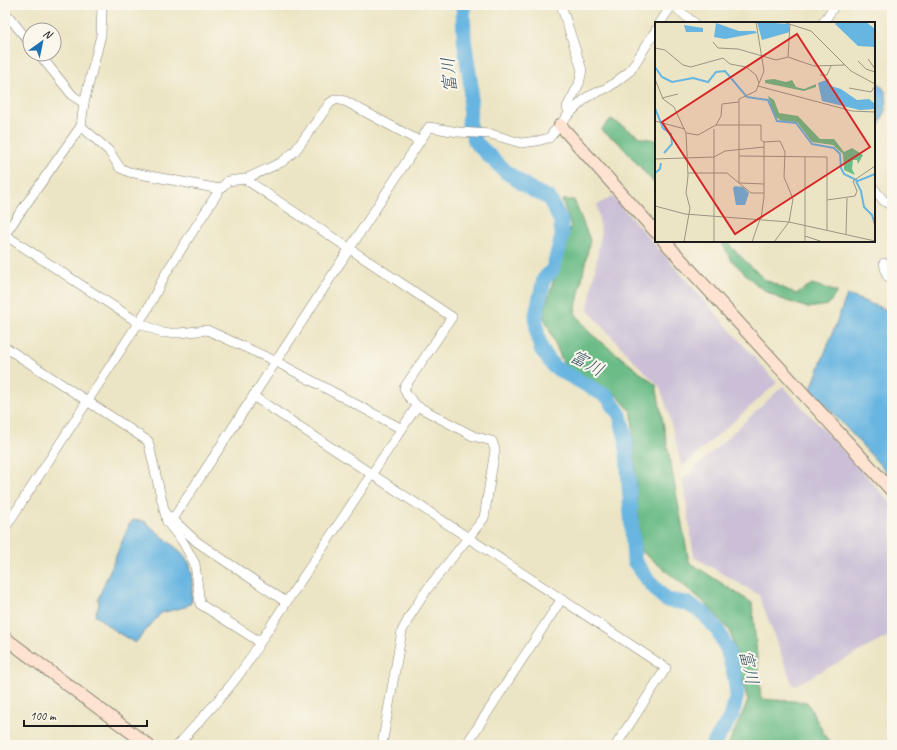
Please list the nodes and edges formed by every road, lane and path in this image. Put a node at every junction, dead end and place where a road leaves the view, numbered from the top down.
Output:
1 (102, 5) edge
2 (561, 5) edge
3 (673, 5) edge
4 (835, 5) edge
5 (5, 12) edge
6 (661, 22) edge
7 (693, 22) edge
8 (824, 22) edge
9 (655, 32) edge
10 (22, 33) edge
11 (46, 62) edge
12 (84, 103) junction
13 (569, 114) junction
14 (81, 126) junction
15 (560, 126) junction
16 (419, 141) junction
17 (245, 180) junction
18 (220, 189) junction
19 (875, 190) edge
20 (892, 206) edge
21 (655, 231) edge
22 (5, 234) edge
23 (665, 242) edge
24 (350, 249) junction
25 (884, 263) dead end
26 (892, 278) edge
27 (139, 323) junction
28 (5, 347) edge
29 (275, 361) junction
30 (253, 396) junction
31 (88, 400) junction
32 (417, 406) junction
33 (402, 429) junction
34 (372, 474) junction
35 (892, 491) edge
36 (170, 517) junction
37 (5, 528) edge
38 (467, 538) junction
39 (561, 600) junction
40 (286, 602) junction
41 (5, 638) edge
42 (260, 642) junction
43 (148, 745) edge
44 (178, 745) edge
45 (382, 745) edge
46 (466, 745) edge
47 (616, 745) edge

1 - 12 street
2 - 13 street
3 - 6 street
3 - 7 street
4 - 8 street
5 - 10 street
9 - 13 street
11 - 12 street
12 - 14 street
13 - 15 street
14 - 18 street
14 - 22 street
15 - 16 street
15 - 21 street
16 - 17 street
16 - 24 street
17 - 18 street
17 - 24 street
18 - 27 street
19 - 20 street
22 - 27 street
23 - 35 street
24 - 29 street
24 - 32 street
25 - 26 street
27 - 29 street
27 - 31 street
28 - 31 street
29 - 30 street
29 - 33 street
30 - 34 street
30 - 36 street
31 - 36 street
31 - 37 street
32 - 33 street
32 - 38 street
33 - 34 street
34 - 38 street
34 - 40 street
36 - 40 street
36 - 42 street
38 - 39 street
38 - 45 street
39 - 46 street
39 - 47 street
40 - 42 street
41 - 43 street
42 - 44 street

